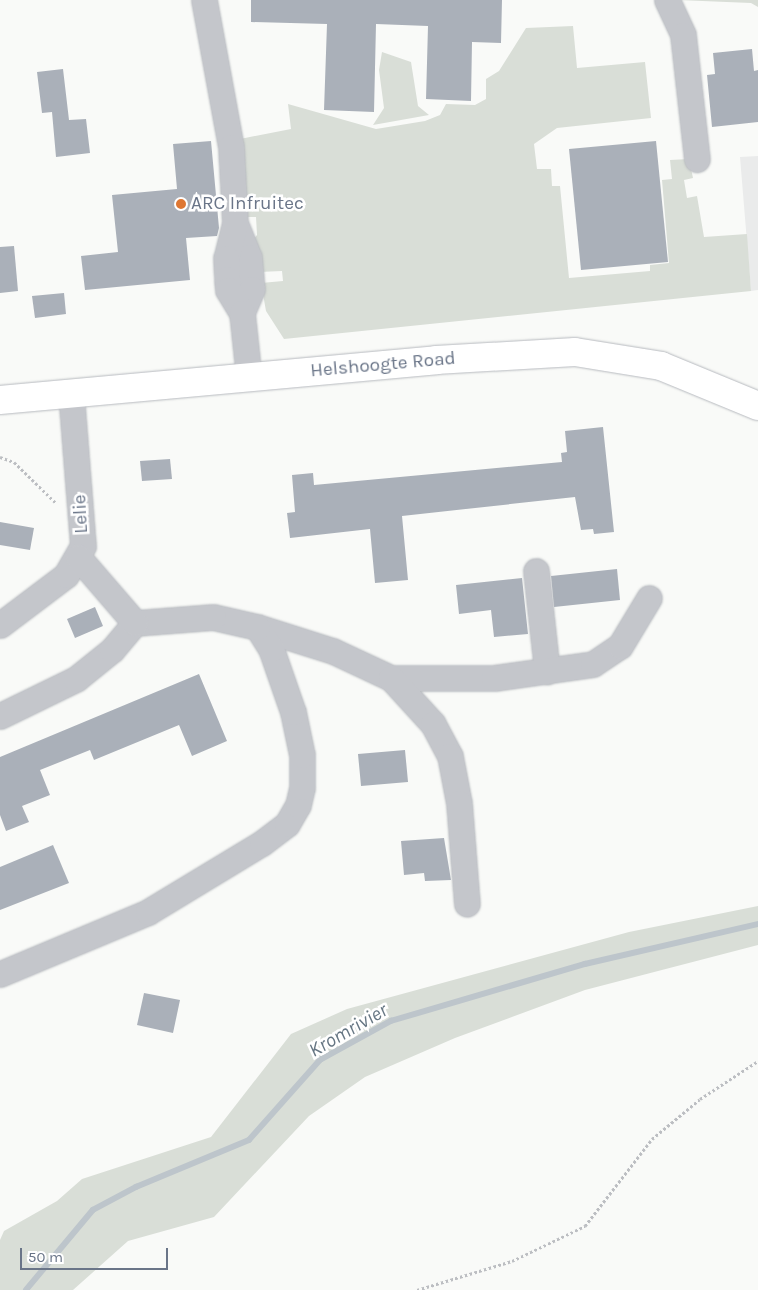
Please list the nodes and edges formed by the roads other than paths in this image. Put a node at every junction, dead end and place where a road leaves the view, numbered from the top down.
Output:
1 (204, 0) edge
2 (667, 0) edge
3 (697, 159) dead end
4 (249, 378) junction
5 (71, 395) junction
6 (0, 400) edge
7 (758, 406) edge
8 (78, 557) junction
9 (536, 571) dead end
10 (649, 598) dead end
11 (135, 623) junction
12 (0, 625) edge
13 (257, 627) junction
14 (547, 671) junction
15 (391, 678) junction
16 (0, 716) edge
17 (467, 904) dead end
18 (0, 974) edge

1 - 4 street
2 - 3 street
4 - 5 main road, Helshoogte Road
4 - 7 main road, Helshoogte Road
5 - 6 main road, Helshoogte Road
5 - 8 street, Lelie
8 - 11 street
8 - 12 street, Lelie
9 - 14 street
10 - 14 street
11 - 13 street
11 - 16 street
13 - 15 street
13 - 18 street
14 - 15 street
15 - 17 street

